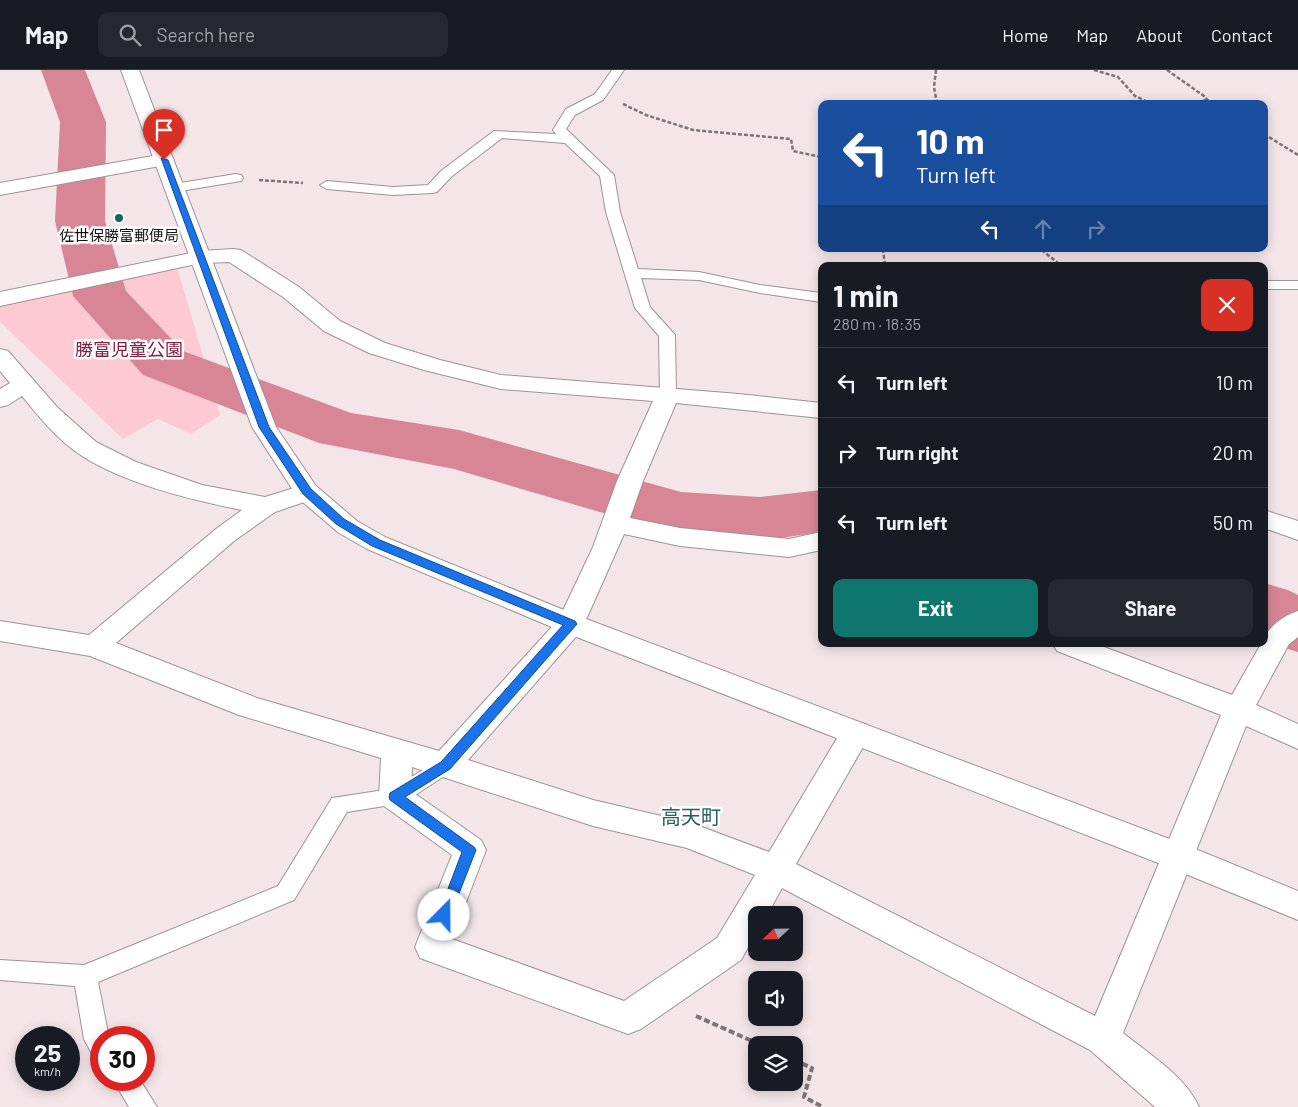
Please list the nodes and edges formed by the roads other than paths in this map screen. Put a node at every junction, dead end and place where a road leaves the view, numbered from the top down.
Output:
1 (130, 70) edge
2 (618, 70) edge
3 (569, 139) junction
4 (164, 160) junction
5 (236, 178) road end
6 (327, 185) road end
7 (174, 188) junction
8 (0, 189) edge
9 (201, 257) junction
10 (633, 272) junction
11 (1268, 285) edge
12 (1298, 285) edge
13 (818, 296) edge
14 (0, 299) edge
15 (0, 356) edge
16 (24, 384) junction
17 (668, 395) junction
18 (0, 400) edge
19 (818, 410) edge
20 (307, 492) junction
21 (266, 506) junction
22 (1268, 520) edge
23 (613, 523) junction
24 (1298, 531) edge
25 (818, 542) edge
26 (789, 548) junction
27 (818, 559) edge
28 (571, 624) junction
29 (0, 631) edge
30 (1285, 634) edge
31 (94, 646) junction
32 (1075, 647) edge
33 (1239, 710) junction
34 (856, 733) junction
35 (1298, 736) edge
36 (397, 751) junction
37 (445, 765) junction
38 (395, 797) junction
39 (1177, 856) junction
40 (775, 869) junction
41 (1298, 906) edge
42 (0, 970) edge
43 (85, 976) junction
44 (94, 1026) edge
45 (1103, 1038) junction
46 (133, 1091) edge
47 (144, 1107) edge
48 (1180, 1107) edge

1 - 4 street
2 - 3 lane
3 - 6 lane
3 - 10 lane
4 - 7 street
4 - 8 street
5 - 7 lane
7 - 9 street
9 - 14 street
9 - 17 street
9 - 20 street
10 - 13 lane
10 - 17 lane
11 - 12 lane
15 - 16 street
16 - 18 street
16 - 21 street
17 - 19 street
17 - 23 street
20 - 21 street
20 - 28 street
21 - 31 street
22 - 24 street
23 - 26 street
23 - 28 street
25 - 26 street
26 - 27 street
28 - 34 street
28 - 37 street
29 - 31 street
30 - 33 street
31 - 36 street
32 - 33 street
33 - 35 street
33 - 39 street
34 - 39 street
34 - 40 street
36 - 37 street
36 - 38 street
37 - 38 lane
37 - 40 street
38 - 40 street
38 - 43 lane
39 - 41 street
39 - 45 street
40 - 45 street
42 - 43 lane
43 - 44 lane
45 - 48 street
46 - 47 lane

